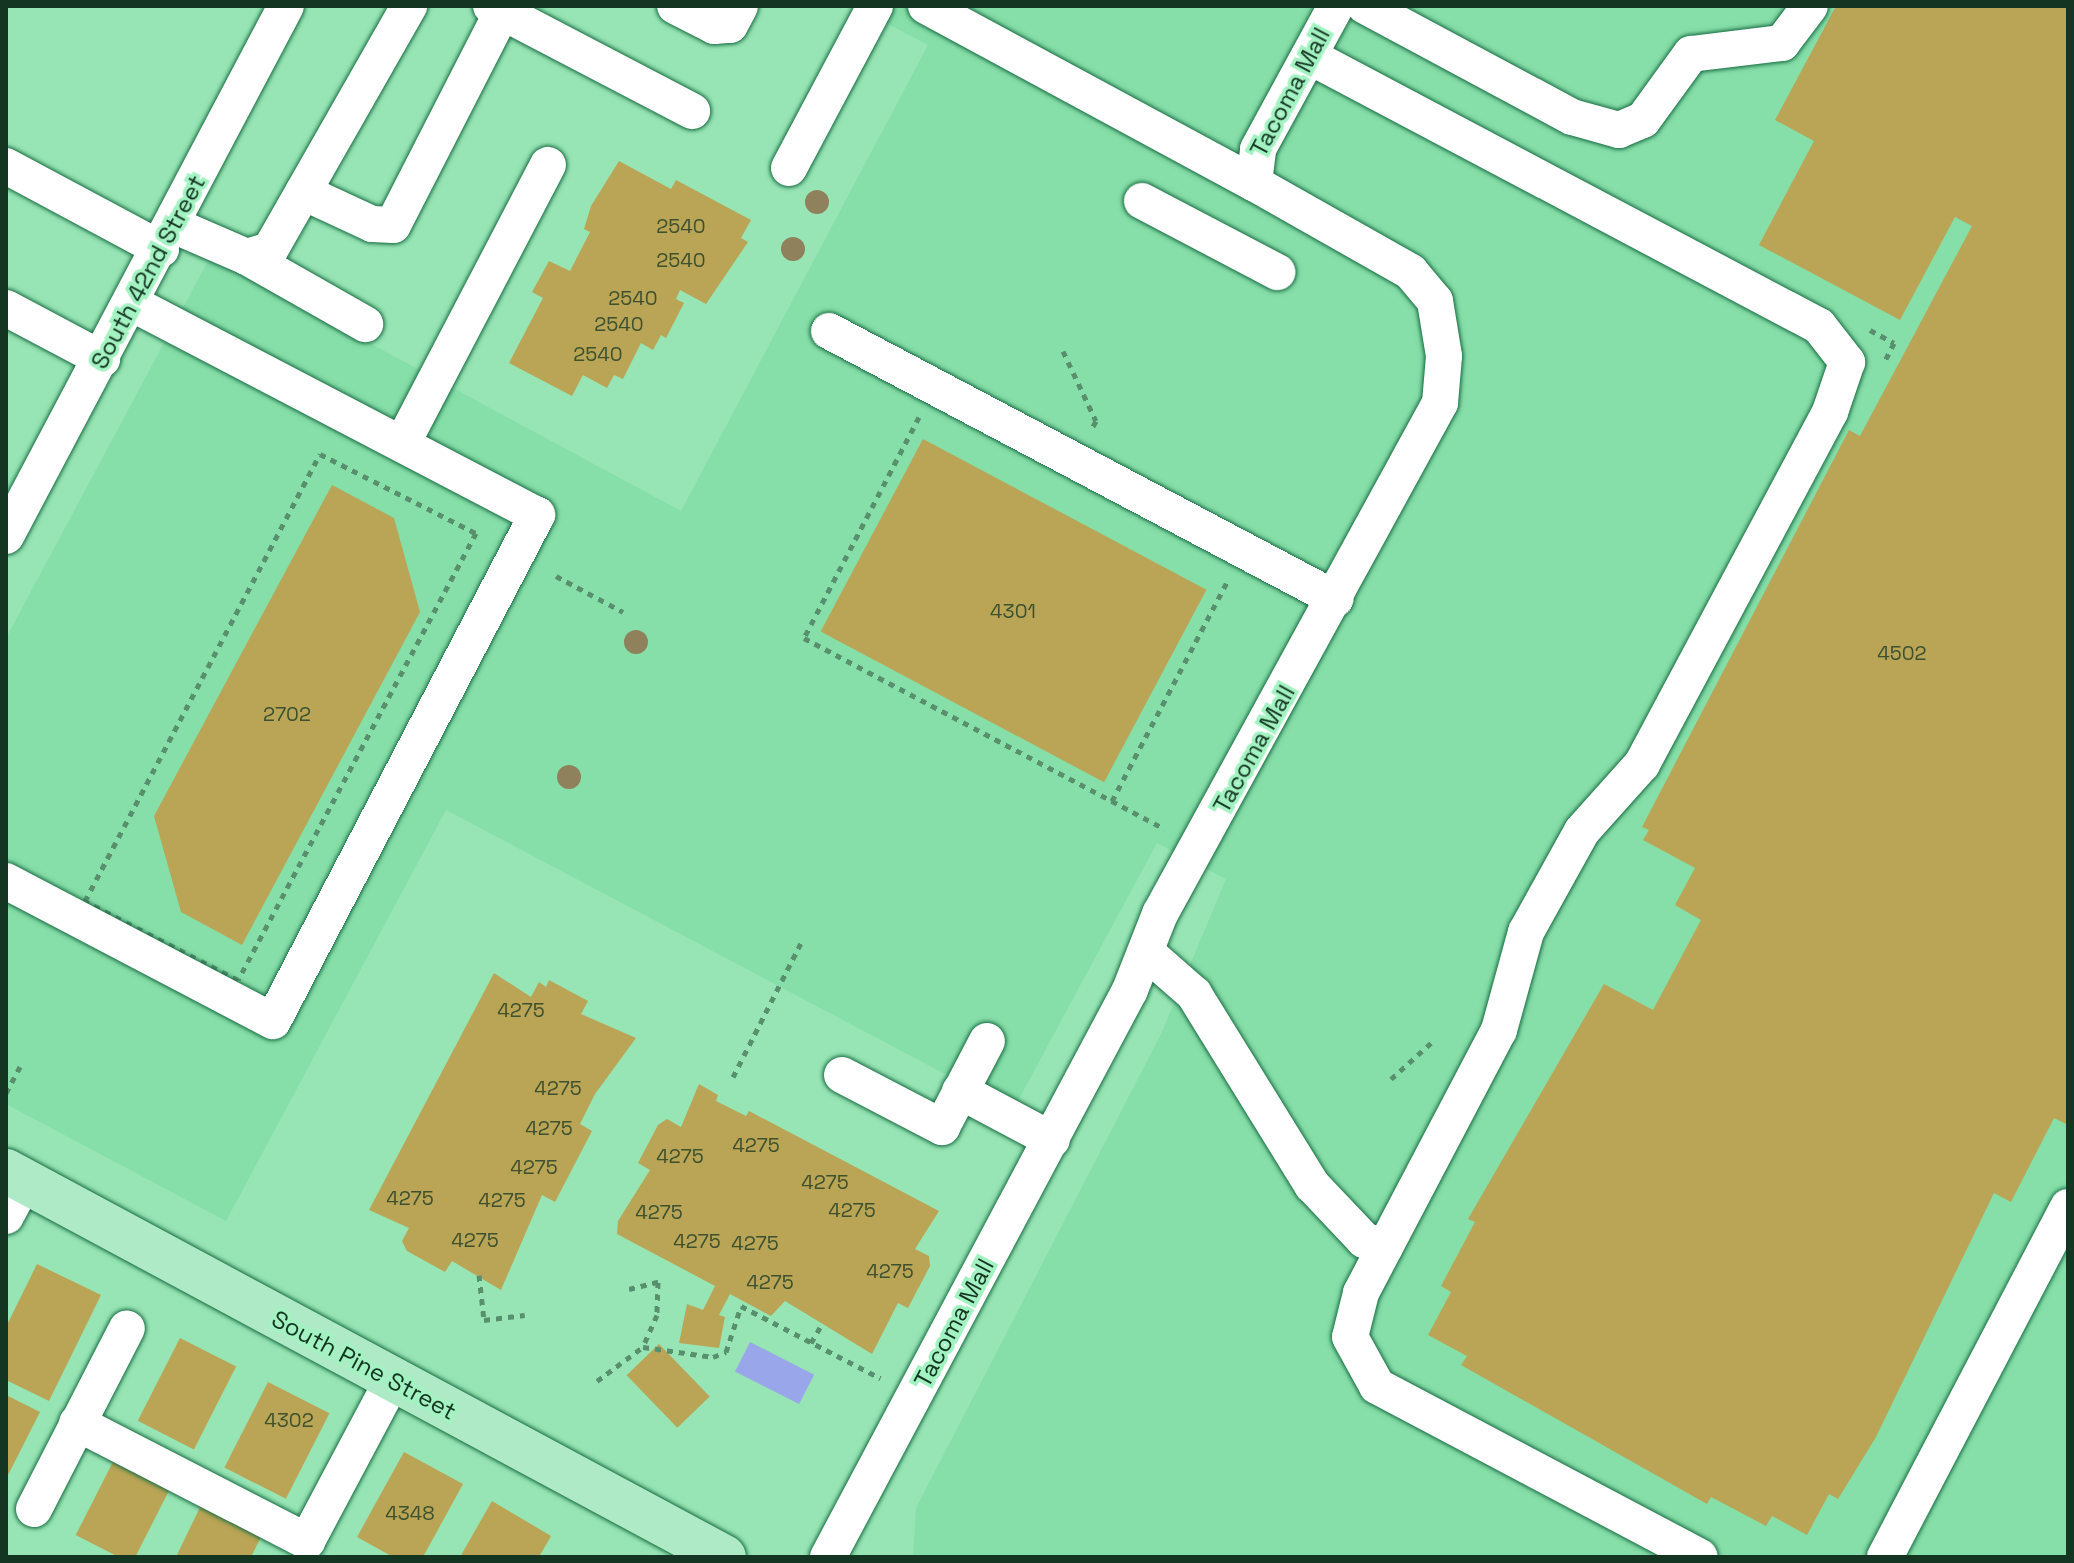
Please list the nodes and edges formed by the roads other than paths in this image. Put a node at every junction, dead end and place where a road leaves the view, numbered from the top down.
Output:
1 (286, 6) edge
2 (409, 6) edge
3 (675, 6) edge
4 (875, 6) edge
5 (926, 6) edge
6 (1336, 6) edge
7 (1365, 6) edge
8 (1810, 6) edge
9 (496, 9) edge
10 (735, 16) edge
11 (1309, 56) junction
12 (692, 111) dead end
13 (548, 165) dead end
14 (6, 166) edge
15 (789, 168) dead end
16 (1254, 183) junction
17 (303, 192) junction
18 (1142, 201) dead end
19 (167, 237) junction
20 (247, 257) junction
21 (1277, 272) dead end
22 (132, 303) junction
23 (6, 308) edge
24 (365, 324) dead end
25 (829, 331) dead end
26 (102, 359) junction
27 (402, 444) junction
28 (11, 519) edge
29 (1336, 599) junction
30 (6, 881) edge
31 (1146, 952) junction
32 (987, 1041) dead end
33 (842, 1075) dead end
34 (960, 1091) junction
35 (1052, 1140) junction
36 (12, 1190) edge
37 (2068, 1207) edge
38 (1385, 1248) junction
39 (127, 1328) dead end
40 (392, 1381) junction
41 (77, 1423) junction
42 (34, 1509) dead end
43 (724, 1557) edge
44 (828, 1557) edge
45 (1700, 1557) edge
46 (1885, 1557) edge

1 - 19 street, South 42nd Street
2 - 17 street
3 - 10 street
4 - 15 street
5 - 16 street
6 - 11 street, Tacoma Mall
7 - 8 street
9 - 12 street
9 - 17 street
11 - 16 street, Tacoma Mall
11 - 38 street
13 - 27 street
14 - 19 street
16 - 29 street, Tacoma Mall
17 - 20 street
18 - 21 street
19 - 20 street
19 - 22 street, South 42nd Street
20 - 24 street
22 - 26 street, South 42nd Street
22 - 27 street
23 - 26 street
25 - 29 street
26 - 28 street, South 42nd Street
27 - 30 street
29 - 31 street, Tacoma Mall
31 - 35 street, Tacoma Mall
31 - 38 street
32 - 34 street
33 - 34 street
34 - 35 street
35 - 44 street, Tacoma Mall
36 - 40 main road, South Pine Street
37 - 46 street
38 - 45 street
39 - 41 street
40 - 41 street
40 - 43 main road, South Pine Street
41 - 42 street

